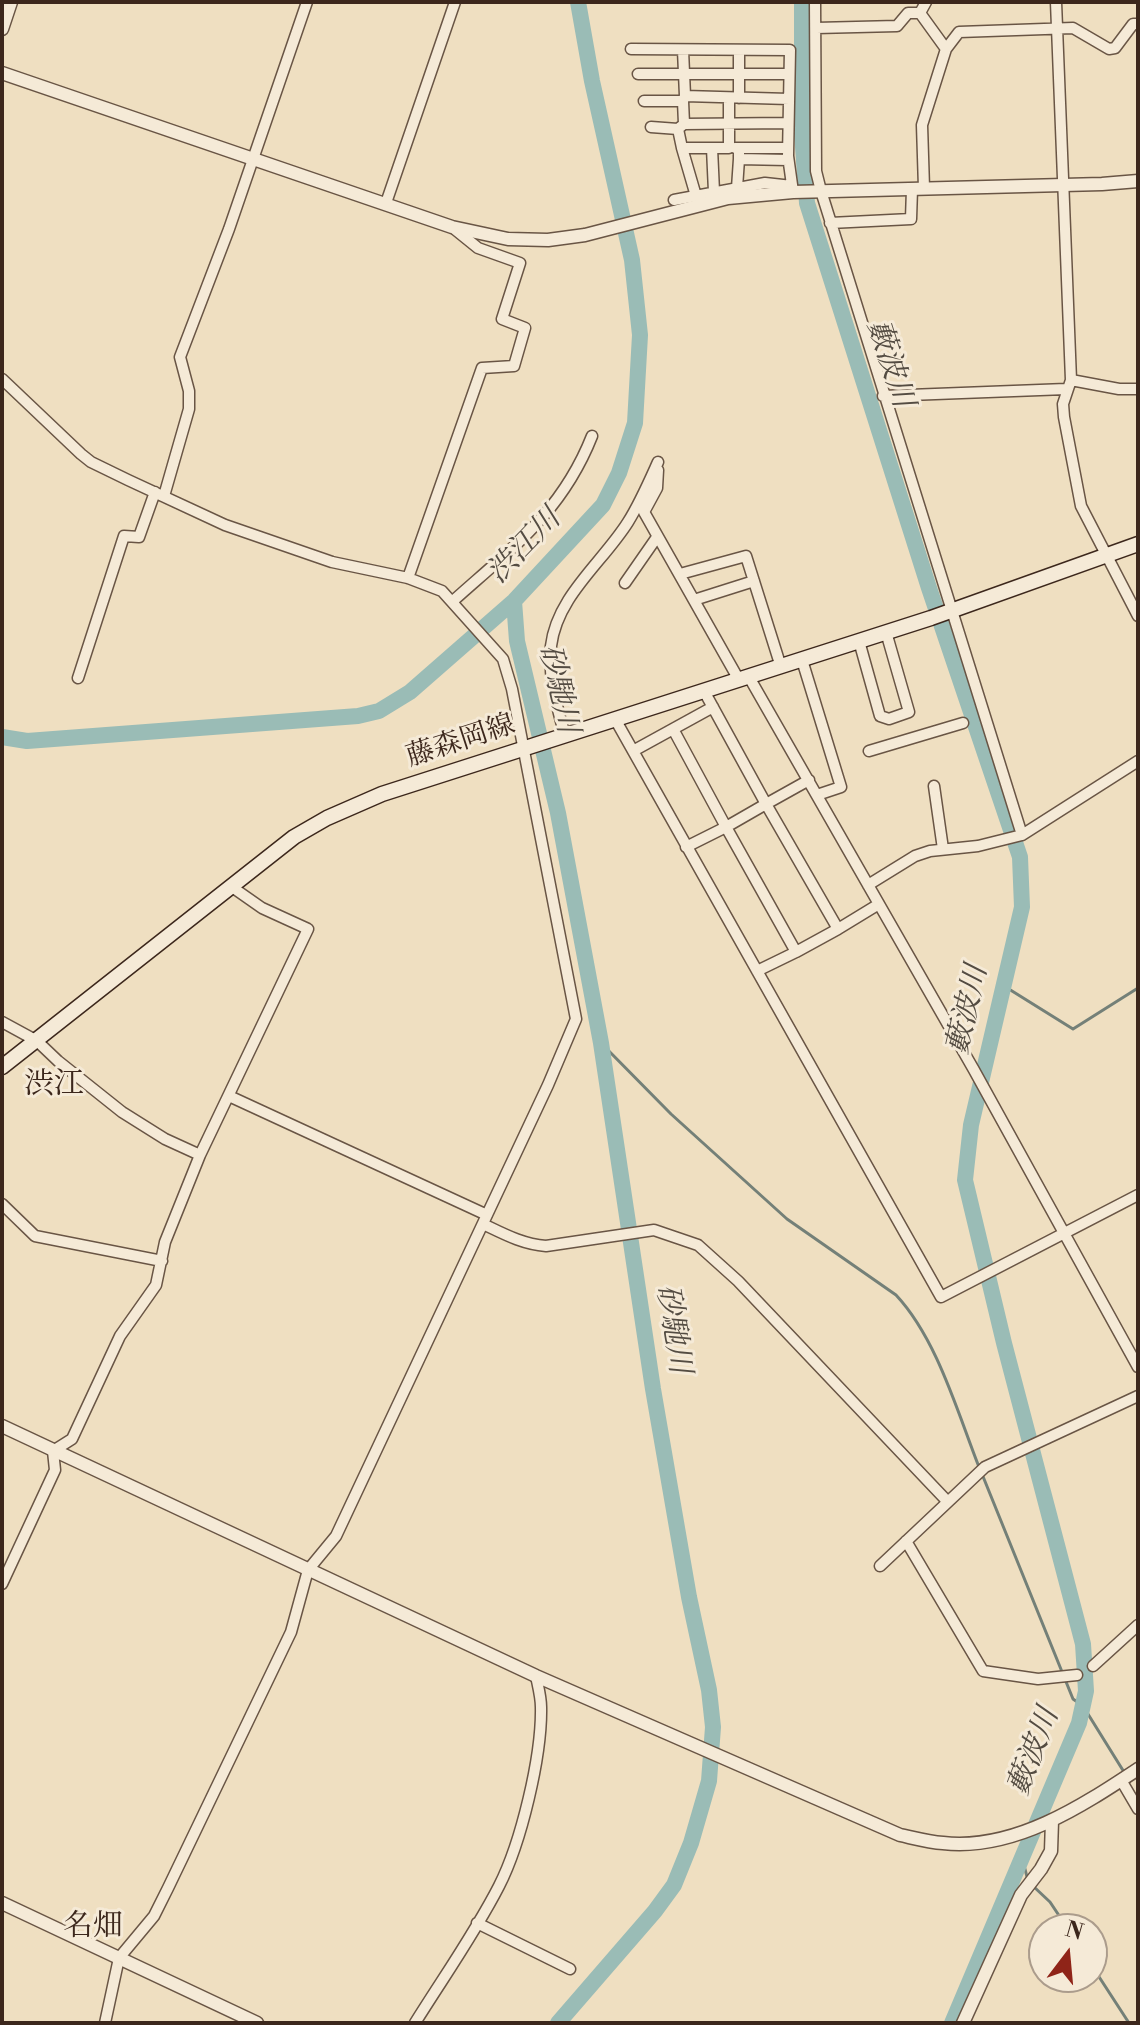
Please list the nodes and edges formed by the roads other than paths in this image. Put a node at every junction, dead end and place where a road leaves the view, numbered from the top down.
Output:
1 (11, 2) edge
2 (307, 2) edge
3 (455, 2) edge
4 (815, 2) edge
5 (926, 2) edge
6 (1056, 2) edge
7 (920, 13) junction
8 (1138, 24) edge
9 (816, 28) junction
10 (1058, 28) junction
11 (2, 29) edge
12 (631, 49) dead end
13 (946, 49) junction
14 (683, 50) junction
15 (739, 50) junction
16 (2, 73) edge
17 (638, 74) dead end
18 (684, 74) junction
19 (739, 74) junction
20 (789, 74) junction
21 (734, 98) junction
22 (684, 99) junction
23 (789, 99) junction
24 (644, 101) dead end
25 (729, 122) junction
26 (788, 123) junction
27 (681, 126) junction
28 (651, 127) dead end
29 (682, 148) junction
30 (712, 148) junction
31 (736, 152) junction
32 (788, 154) junction
33 (252, 157) junction
34 (1138, 181) edge
35 (1065, 184) junction
36 (737, 188) junction
37 (918, 188) junction
38 (794, 190) junction
39 (817, 191) junction
40 (714, 192) junction
41 (696, 196) junction
42 (674, 200) dead end
43 (386, 203) junction
44 (830, 223) junction
45 (452, 227) junction
46 (2, 379) edge
47 (1068, 384) junction
48 (1138, 389) edge
49 (883, 396) junction
50 (592, 436) dead end
51 (159, 494) junction
52 (657, 537) junction
53 (1138, 544) edge
54 (1106, 557) junction
55 (680, 574) junction
56 (408, 578) junction
57 (754, 581) junction
58 (625, 583) dead end
59 (694, 600) junction
60 (453, 601) junction
61 (951, 611) junction
62 (1138, 616) edge
63 (886, 632) junction
64 (859, 641) junction
65 (802, 660) junction
66 (781, 667) junction
67 (78, 678) dead end
68 (744, 678) junction
69 (704, 691) junction
70 (713, 707) junction
71 (615, 719) junction
72 (963, 723) dead end
73 (673, 729) junction
74 (565, 736) junction
75 (522, 750) junction
76 (633, 751) junction
77 (869, 751) dead end
78 (1138, 761) edge
79 (809, 780) junction
80 (934, 786) dead end
81 (817, 795) junction
82 (766, 804) junction
83 (726, 827) junction
84 (1022, 835) junction
85 (686, 847) junction
86 (943, 849) junction
87 (868, 885) junction
88 (232, 887) junction
89 (879, 904) junction
90 (838, 929) junction
91 (796, 952) junction
92 (757, 971) junction
93 (2, 1022) edge
94 (37, 1041) junction
95 (2, 1067) edge
96 (229, 1096) junction
97 (200, 1155) junction
98 (1138, 1195) edge
99 (2, 1204) edge
100 (485, 1220) junction
101 (1063, 1234) junction
102 (162, 1261) junction
103 (1138, 1367) edge
104 (1138, 1396) edge
105 (2, 1426) edge
106 (53, 1451) junction
107 (947, 1501) junction
108 (906, 1541) junction
109 (880, 1566) dead end
110 (308, 1570) junction
111 (2, 1584) edge
112 (1138, 1625) edge
113 (1093, 1666) dead end
114 (1077, 1675) dead end
115 (536, 1676) junction
116 (1138, 1769) edge
117 (1121, 1780) junction
118 (1138, 1809) edge
119 (1050, 1823) junction
120 (2, 1903) edge
121 (477, 1923) junction
122 (119, 1958) junction
123 (570, 1969) dead end
124 (966, 2021) edge
125 (105, 2023) edge
126 (257, 2023) edge
127 (415, 2023) edge

1 - 11 street
2 - 33 street
3 - 43 street
4 - 9 street
5 - 7 street
6 - 10 street
7 - 9 street
7 - 13 street
8 - 10 street
9 - 39 street
10 - 13 street
10 - 35 street
12 - 14 street
13 - 37 street
14 - 15 street
14 - 18 street
15 - 19 street
15 - 20 street
16 - 33 street
17 - 18 street
18 - 19 street
18 - 22 street
19 - 20 street
19 - 21 street
20 - 23 street
21 - 22 street
21 - 23 street
21 - 25 street
22 - 24 street
22 - 27 street
23 - 26 street
25 - 26 street
25 - 27 street
25 - 31 street
26 - 32 street
27 - 28 street
27 - 29 street
29 - 30 street
29 - 41 street
30 - 31 street
30 - 40 street
31 - 32 street
31 - 36 street
32 - 38 street
33 - 43 street
33 - 51 street
34 - 35 street
35 - 37 street
35 - 47 street
36 - 38 street
36 - 40 street
37 - 39 street
37 - 44 street
38 - 39 street
38 - 45 street
39 - 44 street
40 - 41 street
41 - 42 street
43 - 45 street
44 - 49 street
45 - 56 street
46 - 51 street
47 - 48 street
47 - 49 street
47 - 54 street
49 - 61 street
50 - 60 street
51 - 56 street
51 - 67 street
52 - 55 street
52 - 58 street
52 - 74 street
53 - 54 main road, 藤森岡線
54 - 61 main road, 藤森岡線
54 - 62 street
55 - 57 street
55 - 59 street
56 - 60 street
57 - 59 street
57 - 66 street
59 - 68 street
60 - 75 street
61 - 63 main road, 藤森岡線
61 - 84 street
63 - 64 main road, 藤森岡線
63 - 64 street
64 - 65 main road, 藤森岡線
65 - 66 main road, 藤森岡線
65 - 81 street
66 - 68 main road, 藤森岡線
68 - 69 main road, 藤森岡線
68 - 79 street
69 - 70 street
69 - 71 main road, 藤森岡線
70 - 73 street
70 - 82 street
71 - 74 main road, 藤森岡線
71 - 76 street
72 - 77 street
73 - 76 street
73 - 83 street
74 - 75 main road, 藤森岡線
75 - 88 main road, 藤森岡線
75 - 100 street
76 - 85 street
78 - 84 street
79 - 81 street
79 - 82 street
80 - 86 street
81 - 87 street
82 - 83 street
82 - 90 street
83 - 85 street
83 - 91 street
84 - 86 street
85 - 92 street
86 - 87 street
87 - 89 street
88 - 94 main road, 藤森岡線
88 - 96 street
89 - 90 street
89 - 101 street
90 - 91 street
91 - 92 street
92 - 101 street
93 - 94 street
94 - 95 main road, 藤森岡線
94 - 97 street
96 - 97 street
96 - 100 street
97 - 102 street
98 - 101 street
99 - 102 street
100 - 107 street
100 - 110 street
101 - 103 street
102 - 106 street
104 - 107 street
105 - 106 street
106 - 110 street
106 - 111 street
107 - 108 street
108 - 109 street
108 - 114 street
110 - 115 street
110 - 122 street
112 - 113 street
115 - 119 street
115 - 121 street
116 - 117 street
117 - 118 street
117 - 119 street
119 - 124 street
120 - 122 street
121 - 123 street
121 - 127 street
122 - 125 street
122 - 126 street

